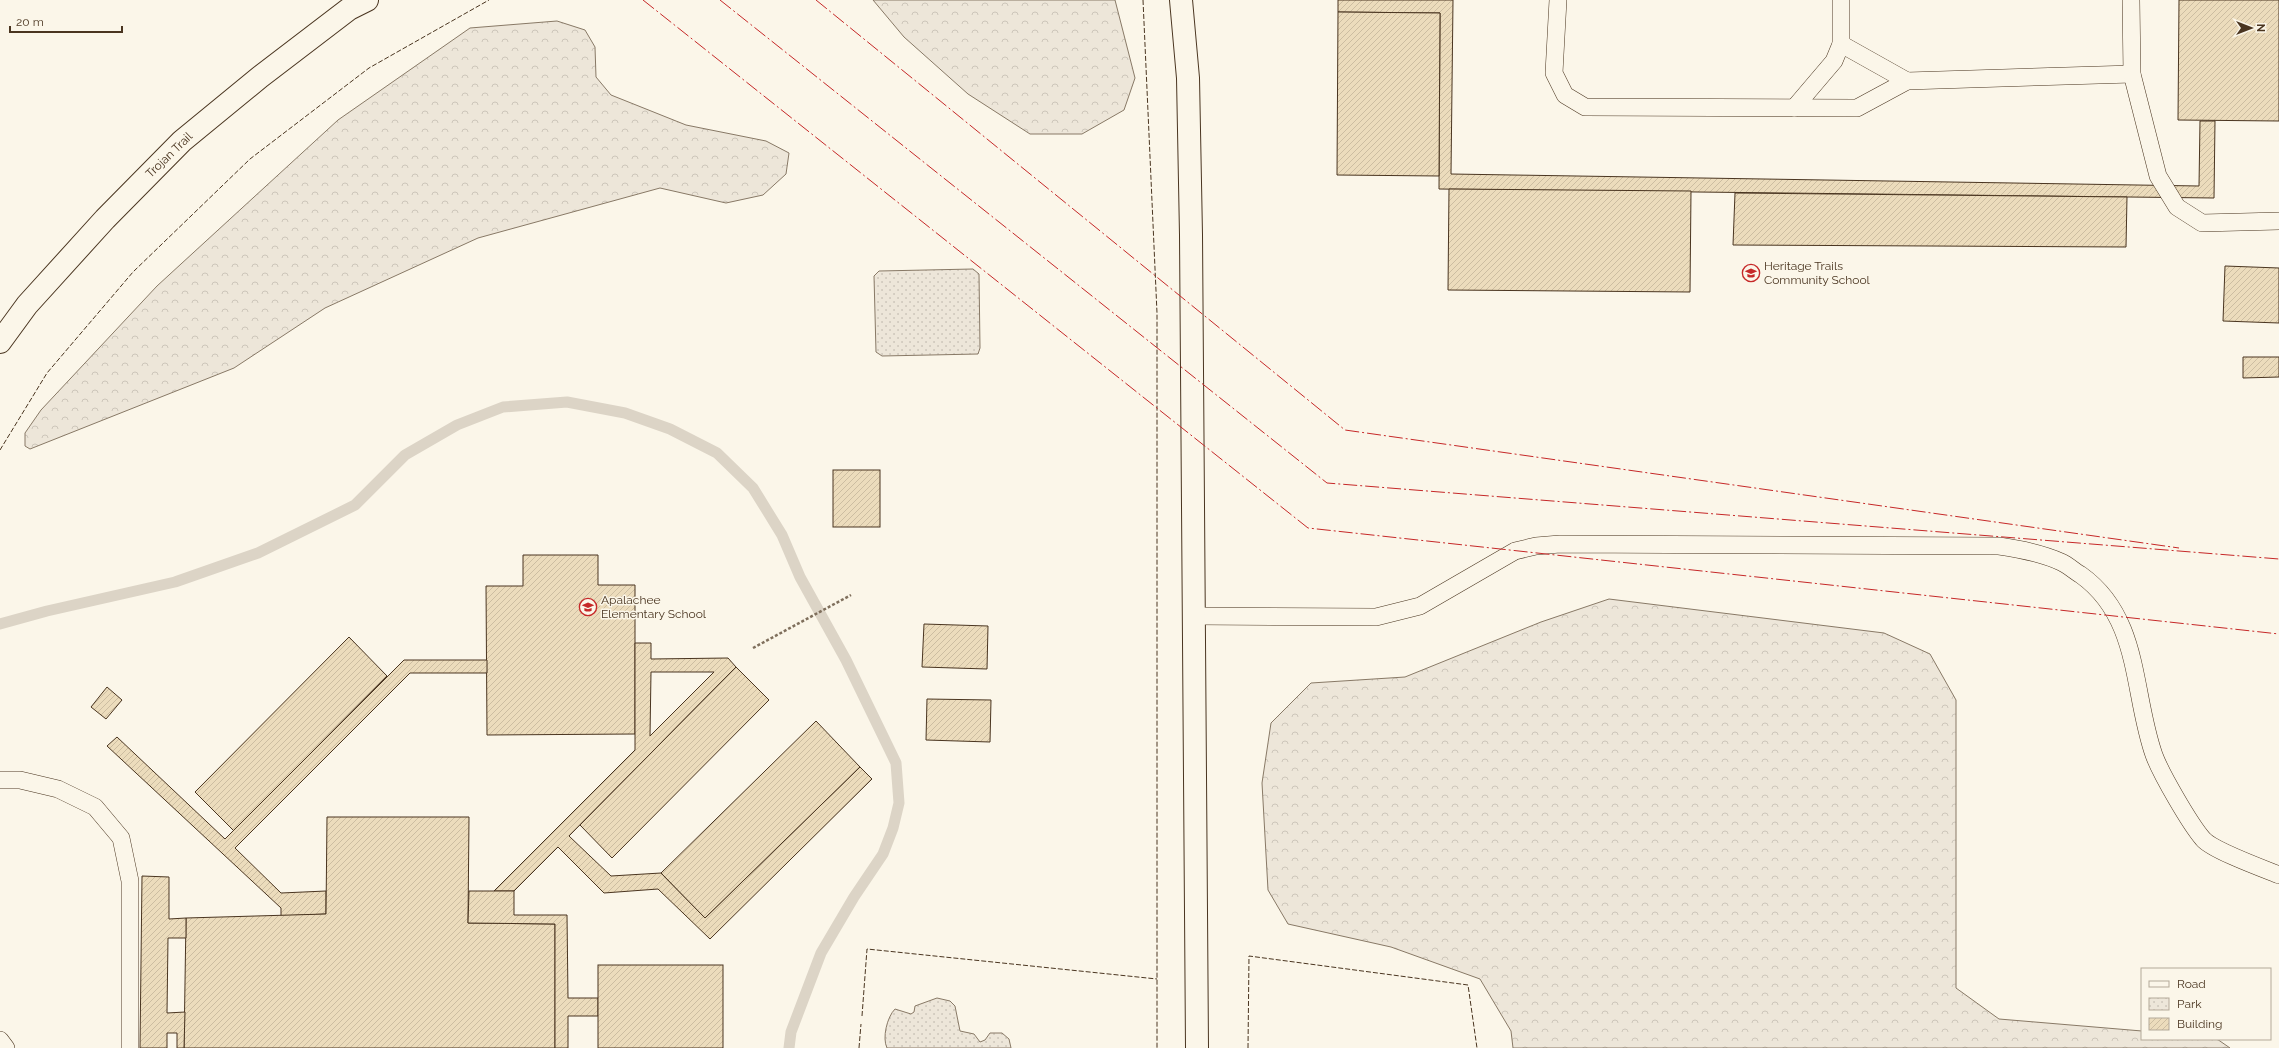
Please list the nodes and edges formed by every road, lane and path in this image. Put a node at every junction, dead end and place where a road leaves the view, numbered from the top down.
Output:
1 (367, 0) edge
2 (1181, 0) edge
3 (1558, 0) edge
4 (1841, 0) edge
5 (2131, 0) edge
6 (1841, 44) junction
7 (2132, 74) junction
8 (1907, 81) junction
9 (1794, 108) junction
10 (2279, 221) edge
11 (0, 342) edge
12 (851, 596) dead end
13 (1194, 616) junction
14 (753, 648) dead end
15 (0, 780) edge
16 (2279, 875) edge
17 (0, 1040) edge
18 (6, 1048) edge
19 (130, 1048) edge
20 (1197, 1048) edge

1 - 11 street, Trojan Trail
2 - 13 street
3 - 9 lane
4 - 6 lane
5 - 7 lane
6 - 8 lane
6 - 9 lane
7 - 8 lane
7 - 10 lane
8 - 9 lane
12 - 14 path
13 - 16 lane
13 - 20 street
15 - 19 lane
17 - 18 lane

